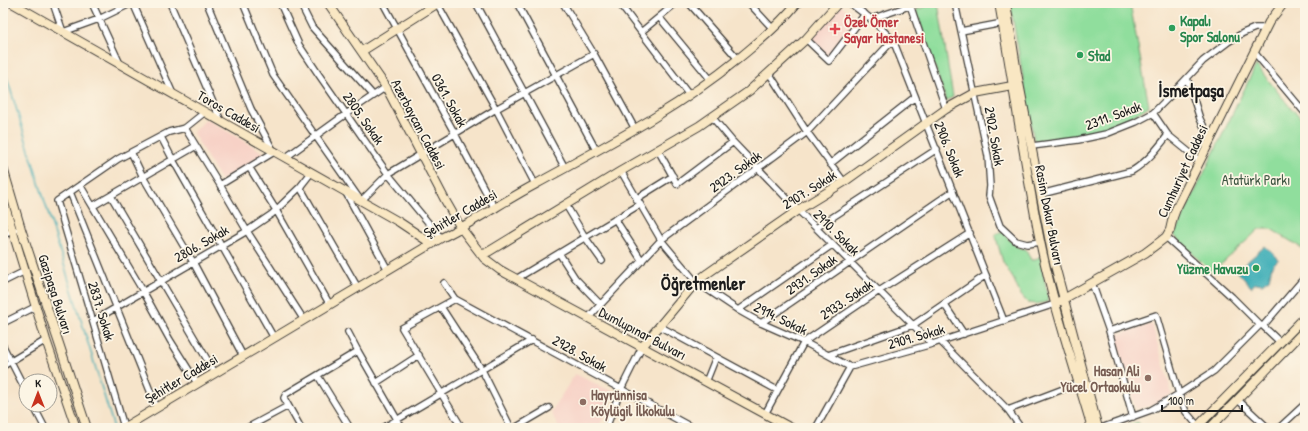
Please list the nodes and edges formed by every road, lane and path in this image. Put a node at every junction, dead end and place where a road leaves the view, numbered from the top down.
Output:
1 (12, 3) edge
2 (53, 3) edge
3 (92, 3) edge
4 (132, 3) edge
5 (170, 3) edge
6 (207, 3) edge
7 (243, 3) edge
8 (280, 3) edge
9 (300, 3) edge
10 (328, 3) edge
11 (383, 3) edge
12 (437, 3) edge
13 (476, 3) edge
14 (517, 3) edge
15 (563, 3) edge
16 (619, 3) edge
17 (676, 3) edge
18 (689, 3) edge
19 (749, 3) edge
20 (838, 3) edge
21 (850, 3) edge
22 (918, 3) edge
23 (955, 3) edge
24 (999, 3) edge
25 (1006, 3) edge
26 (1284, 3) edge
27 (795, 4) edge
28 (910, 5) junction
29 (865, 14) junction
30 (659, 17) junction
31 (871, 18) junction
32 (99, 19) junction
33 (1003, 23) junction
34 (398, 28) junction
35 (1266, 28) junction
36 (773, 29) junction
37 (961, 31) junction
38 (63, 32) junction
39 (641, 32) junction
40 (806, 39) junction
41 (893, 40) junction
42 (362, 51) junction
43 (1254, 52) junction
44 (594, 54) junction
45 (738, 59) junction
46 (120, 64) junction
47 (769, 73) junction
48 (556, 76) junction
49 (1187, 78) junction
50 (711, 80) junction
51 (1012, 86) junction
52 (386, 87) junction
53 (975, 93) junction
54 (173, 94) junction
55 (525, 94) junction
56 (373, 95) junction
57 (689, 95) junction
58 (915, 97) junction
59 (496, 109) junction
60 (946, 109) junction
61 (205, 112) junction
62 (1153, 113) junction
63 (1305, 113) edge
64 (346, 114) junction
65 (712, 117) junction
66 (221, 121) junction
67 (927, 123) junction
68 (185, 128) junction
69 (635, 128) junction
70 (807, 132) junction
71 (455, 134) junction
72 (1168, 135) junction
73 (315, 136) junction
74 (1212, 136) junction
75 (161, 137) junction
76 (733, 142) junction
77 (196, 146) junction
78 (1032, 146) junction
79 (937, 149) junction
80 (596, 150) junction
81 (658, 150) junction
82 (131, 152) junction
83 (274, 152) junction
84 (421, 155) junction
85 (284, 158) junction
86 (173, 160) junction
87 (1200, 161) junction
88 (830, 164) junction
89 (249, 167) junction
90 (3, 168) edge
91 (565, 168) junction
92 (759, 168) junction
93 (621, 171) junction
94 (311, 173) junction
95 (388, 174) junction
96 (673, 176) junction
97 (143, 177) junction
98 (844, 182) junction
99 (535, 184) junction
100 (80, 185) junction
101 (220, 185) junction
102 (300, 187) junction
103 (953, 191) junction
104 (70, 192) junction
105 (346, 193) junction
106 (1041, 194) junction
107 (111, 196) junction
108 (636, 199) junction
109 (3, 200) edge
110 (361, 201) junction
111 (639, 204) junction
112 (566, 205) junction
113 (93, 206) junction
114 (495, 209) junction
115 (276, 210) junction
116 (798, 210) junction
117 (615, 219) junction
118 (462, 228) junction
119 (816, 228) junction
120 (21, 229) junction
121 (12, 230) junction
122 (247, 231) junction
123 (970, 233) junction
124 (3, 235) edge
125 (1166, 237) junction
126 (441, 238) junction
127 (585, 238) junction
128 (661, 240) junction
129 (1040, 242) junction
130 (432, 244) junction
131 (221, 245) junction
132 (832, 245) junction
133 (559, 253) junction
134 (482, 255) junction
135 (602, 261) dead end
136 (642, 261) junction
137 (193, 262) junction
138 (849, 262) junction
139 (388, 270) junction
140 (25, 271) junction
141 (986, 275) junction
142 (1305, 277) edge
143 (516, 279) junction
144 (161, 280) junction
145 (3, 282) edge
146 (696, 282) junction
147 (444, 283) dead end
148 (1092, 283) junction
149 (358, 288) junction
150 (143, 291) junction
151 (879, 291) junction
152 (455, 299) junction
153 (1063, 299) junction
154 (600, 304) junction
155 (944, 304) junction
156 (1055, 304) junction
157 (330, 305) junction
158 (35, 307) junction
159 (116, 307) junction
160 (441, 307) junction
161 (738, 310) junction
162 (1305, 317) edge
163 (588, 318) junction
164 (304, 320) junction
165 (93, 321) junction
166 (1004, 321) junction
167 (761, 323) junction
168 (3, 324) edge
169 (913, 325) junction
170 (659, 326) junction
171 (1262, 326) junction
172 (1109, 331) junction
173 (348, 332) dead end
174 (964, 334) junction
175 (1304, 335) edge
176 (274, 338) junction
177 (46, 340) junction
178 (532, 340) junction
179 (804, 342) junction
180 (940, 342) junction
181 (1280, 342) junction
182 (932, 344) junction
183 (3, 346) edge
184 (642, 347) junction
185 (358, 351) junction
186 (828, 354) junction
187 (419, 355) junction
188 (243, 356) junction
189 (716, 357) junction
190 (11, 361) junction
191 (3, 366) edge
192 (850, 367) junction
193 (482, 370) junction
194 (216, 373) junction
195 (18, 375) edge
196 (318, 376) junction
197 (376, 382) junction
198 (706, 382) junction
199 (197, 384) junction
200 (1079, 384) junction
201 (621, 389) junction
202 (777, 390) junction
203 (442, 394) junction
204 (1179, 394) junction
205 (1238, 400) junction
206 (1305, 404) edge
207 (288, 406) junction
208 (157, 408) junction
209 (549, 408) dead end
210 (1008, 410) junction
211 (37, 413) edge
212 (765, 414) junction
213 (1133, 417) junction
214 (398, 420) junction
215 (1197, 427) edge
216 (45, 428) edge
217 (76, 428) edge
218 (87, 428) edge
219 (123, 428) edge
220 (248, 428) edge
221 (301, 428) edge
222 (350, 428) edge
223 (383, 428) edge
224 (402, 428) edge
225 (462, 428) edge
226 (511, 428) edge
227 (515, 428) edge
228 (606, 428) edge
229 (693, 428) edge
230 (791, 428) edge
231 (816, 428) edge
232 (1021, 428) edge
233 (1092, 428) edge
234 (1100, 428) edge
235 (1210, 428) edge
236 (1268, 428) edge
237 (1279, 428) edge

1 - 38 street, Toros Caddesi
2 - 38 street
3 - 32 street
4 - 32 street
4 - 54 street
5 - 66 street
6 - 83 street
7 - 73 street
8 - 64 street, 2805. Sokak
9 - 56 street
10 - 42 street, Azerbaycan Caddesi
11 - 34 street, 0361. Sokak
12 - 34 street
12 - 59 street
13 - 55 street
14 - 48 street
15 - 44 street
16 - 39 street
17 - 30 street
18 - 45 street
19 - 36 street
20 - 40 street
21 - 29 street, 2906. Sokak
22 - 28 street
23 - 37 street, 2902. Sokak
24 - 33 street, Rasim Dokur Bulvarı
25 - 78 street
26 - 35 street, Cumhuriyet Caddesi
27 - 36 street, Şehitler Caddesi
28 - 31 street
28 - 60 street
29 - 31 street, 2906. Sokak
29 - 40 street
30 - 39 street
30 - 50 street
31 - 41 street, 2906. Sokak
32 - 38 street
32 - 46 street
33 - 37 street
33 - 51 street, Rasim Dokur Bulvarı
34 - 42 street
34 - 71 street, 0361. Sokak
35 - 43 street, Cumhuriyet Caddesi
35 - 49 street, 2311. Sokak
36 - 45 street, Şehitler Caddesi
37 - 53 street, 2902. Sokak
38 - 46 street, Toros Caddesi
39 - 57 street
40 - 47 street
41 - 58 street, 2906. Sokak
41 - 70 street, 2923. Sokak
42 - 52 street, Azerbaycan Caddesi
43 - 63 street
43 - 74 street, Cumhuriyet Caddesi
44 - 48 street
44 - 69 street
45 - 50 street, Şehitler Caddesi
46 - 54 street, Toros Caddesi
47 - 65 street
47 - 70 street
48 - 55 street
48 - 80 street
49 - 62 street, 2311. Sokak
49 - 74 street
50 - 57 street, Şehitler Caddesi
51 - 53 street, 2907. Sokak
51 - 129 street, Rasim Dokur Bulvarı
52 - 56 street
52 - 84 street, Azerbaycan Caddesi
53 - 60 street, 2907. Sokak
53 - 129 street, 2902. Sokak
54 - 61 street, Toros Caddesi
55 - 59 street
55 - 91 street
56 - 64 street
57 - 69 street, Şehitler Caddesi
58 - 67 street, 2906. Sokak
58 - 88 street
59 - 71 street
59 - 99 street
60 - 67 street, 2907. Sokak
61 - 66 street, Toros Caddesi
61 - 68 street
62 - 72 street
62 - 78 street, 2311. Sokak
64 - 73 street
64 - 95 street, 2805. Sokak
65 - 76 street, 2910. Sokak
65 - 81 street
66 - 83 street, Toros Caddesi
67 - 79 street, 2906. Sokak
67 - 98 street, 2907. Sokak
68 - 75 street
68 - 77 street
69 - 80 street, Şehitler Caddesi
70 - 88 street
70 - 92 street, 2923. Sokak
71 - 84 street
71 - 114 street, 0361. Sokak
72 - 87 street
72 - 106 street
73 - 85 street
73 - 110 street
74 - 87 street, Cumhuriyet Caddesi
75 - 82 street
75 - 86 street
76 - 92 street, 2910. Sokak
76 - 96 street
77 - 86 street
77 - 101 street
78 - 106 street
79 - 103 street, 2906. Sokak
79 - 119 street
80 - 91 street, Şehitler Caddesi
81 - 93 street
81 - 96 street
82 - 97 street
82 - 100 street
83 - 85 street, Toros Caddesi
83 - 89 street
84 - 95 street
84 - 118 street, Azerbaycan Caddesi
85 - 94 street, Toros Caddesi
86 - 97 street
86 - 131 street
87 - 125 street, Cumhuriyet Caddesi
88 - 98 street
89 - 101 street
89 - 115 street
90 - 120 street, Gazipaşa Bulvarı
91 - 99 street, Şehitler Caddesi
92 - 116 street, 2910. Sokak
92 - 128 street, 2923. Sokak
93 - 108 street, 2914. Sokak
93 - 112 street
94 - 102 street, 2806. Sokak
94 - 105 street, Toros Caddesi
95 - 110 street
95 - 126 street, 2805. Sokak
96 - 108 street
97 - 107 street
97 - 137 street
98 - 116 street, 2907. Sokak
99 - 114 street, Şehitler Caddesi
100 - 104 street
100 - 113 street
101 - 122 street
102 - 115 street, 2806. Sokak
102 - 149 street
103 - 123 street, 2906. Sokak
103 - 138 street, 2931. Sokak
104 - 159 street
104 - 165 street, 2837. Sokak
105 - 110 street, Toros Caddesi
105 - 139 street
106 - 153 street
107 - 113 street
107 - 144 street
108 - 111 street, 2914. Sokak
109 - 121 street, Gazipaşa Bulvarı
110 - 130 street, Toros Caddesi
111 - 117 street
111 - 128 street, 2914. Sokak
112 - 127 street
112 - 134 street
113 - 150 street
114 - 118 street, Şehitler Caddesi
115 - 122 street, 2806. Sokak
115 - 157 street
116 - 119 street, 2910. Sokak
116 - 146 street, 2907. Sokak
117 - 127 street
117 - 136 street
118 - 126 street, Şehitler Caddesi
118 - 134 street, Azerbaycan Caddesi
119 - 132 street, 2910. Sokak
120 - 121 street
120 - 218 street, Gazipaşa Bulvarı
121 - 124 street
121 - 140 street, Gazipaşa Bulvarı
122 - 131 street, 2806. Sokak
122 - 164 street
123 - 141 street, 2906. Sokak
123 - 151 street, 2933. Sokak
125 - 148 street, Cumhuriyet Caddesi
125 - 171 street
126 - 130 street, Şehitler Caddesi
127 - 133 street
127 - 135 street
128 - 136 street, 2923. Sokak
128 - 146 street, 2914. Sokak
129 - 156 street, Rasim Dokur Bulvarı
130 - 139 street, Şehitler Caddesi
131 - 137 street, 2806. Sokak
131 - 176 street
132 - 138 street, 2910. Sokak
132 - 161 street
133 - 143 street
133 - 154 street
134 - 143 street, Dumlupınar Bulvarı
136 - 154 street, 2923. Sokak
137 - 144 street, 2806. Sokak
137 - 188 street
138 - 151 street, 2910. Sokak
138 - 167 street, 2931. Sokak
139 - 149 street, Şehitler Caddesi
140 - 145 street
140 - 158 street, Gazipaşa Bulvarı
141 - 155 street
141 - 166 street, 2906. Sokak
142 - 171 street
143 - 163 street, Dumlupınar Bulvarı
144 - 150 street, 2806. Sokak
144 - 194 street
146 - 161 street, 2914. Sokak
146 - 170 street, 2907. Sokak
147 - 152 street, 2928. Sokak
148 - 153 street, Cumhuriyet Caddesi
148 - 172 street
149 - 157 street, Şehitler Caddesi
150 - 159 street, 2806. Sokak
150 - 199 street
151 - 169 street, 2910. Sokak
151 - 179 street, 2933. Sokak
152 - 160 street
152 - 178 street, 2928. Sokak
153 - 156 street, Cumhuriyet Caddesi
153 - 234 street
154 - 163 street, 2923. Sokak
155 - 169 street
155 - 174 street
156 - 166 street, 2909. Sokak
156 - 200 street, Rasim Dokur Bulvarı
157 - 164 street, Şehitler Caddesi
158 - 168 street
158 - 177 street, Gazipaşa Bulvarı
159 - 165 street, 2806. Sokak
159 - 208 street
160 - 187 street
160 - 193 street
161 - 167 street, 2914. Sokak
162 - 181 street
163 - 184 street, Dumlupınar Bulvarı
164 - 176 street, Şehitler Caddesi
165 - 219 street, 2837. Sokak
166 - 174 street, 2909. Sokak
167 - 179 street, 2914. Sokak
169 - 182 street, 2910. Sokak
169 - 186 street
170 - 184 street, 2907. Sokak
170 - 189 street
171 - 181 street
171 - 204 street
172 - 204 street
172 - 213 street
173 - 185 street
174 - 180 street, 2909. Sokak
175 - 205 street
176 - 188 street, Şehitler Caddesi
177 - 190 street
177 - 217 street, Gazipaşa Bulvarı
178 - 193 street
178 - 201 street, 2928. Sokak
179 - 186 street, 2914. Sokak
179 - 202 street, 2933. Sokak
180 - 182 street, 2909. Sokak
180 - 210 street
181 - 215 street
182 - 192 street, 2909. Sokak
183 - 190 street
184 - 198 street, Dumlupınar Bulvarı
184 - 201 street
185 - 196 street
185 - 197 street
186 - 192 street, 2914. Sokak
187 - 197 street
187 - 203 street
188 - 194 street, Şehitler Caddesi
189 - 198 street
189 - 202 street
190 - 191 street
190 - 195 street
192 - 231 street
193 - 203 street
193 - 226 street
194 - 199 street, Şehitler Caddesi
196 - 207 street
196 - 222 street
197 - 214 street
198 - 212 street, Dumlupınar Bulvarı
199 - 208 street, Şehitler Caddesi
200 - 210 street
200 - 233 street, Rasim Dokur Bulvarı
201 - 228 street
201 - 229 street, 2928. Sokak
202 - 212 street, 2933. Sokak
203 - 214 street
203 - 225 street
204 - 213 street
204 - 215 street
205 - 235 street
205 - 236 street
206 - 237 street
207 - 220 street
207 - 221 street
208 - 219 street, Şehitler Caddesi
209 - 227 street
210 - 232 street
211 - 216 street
212 - 230 street, Dumlupınar Bulvarı
213 - 234 street
214 - 223 street
214 - 224 street

